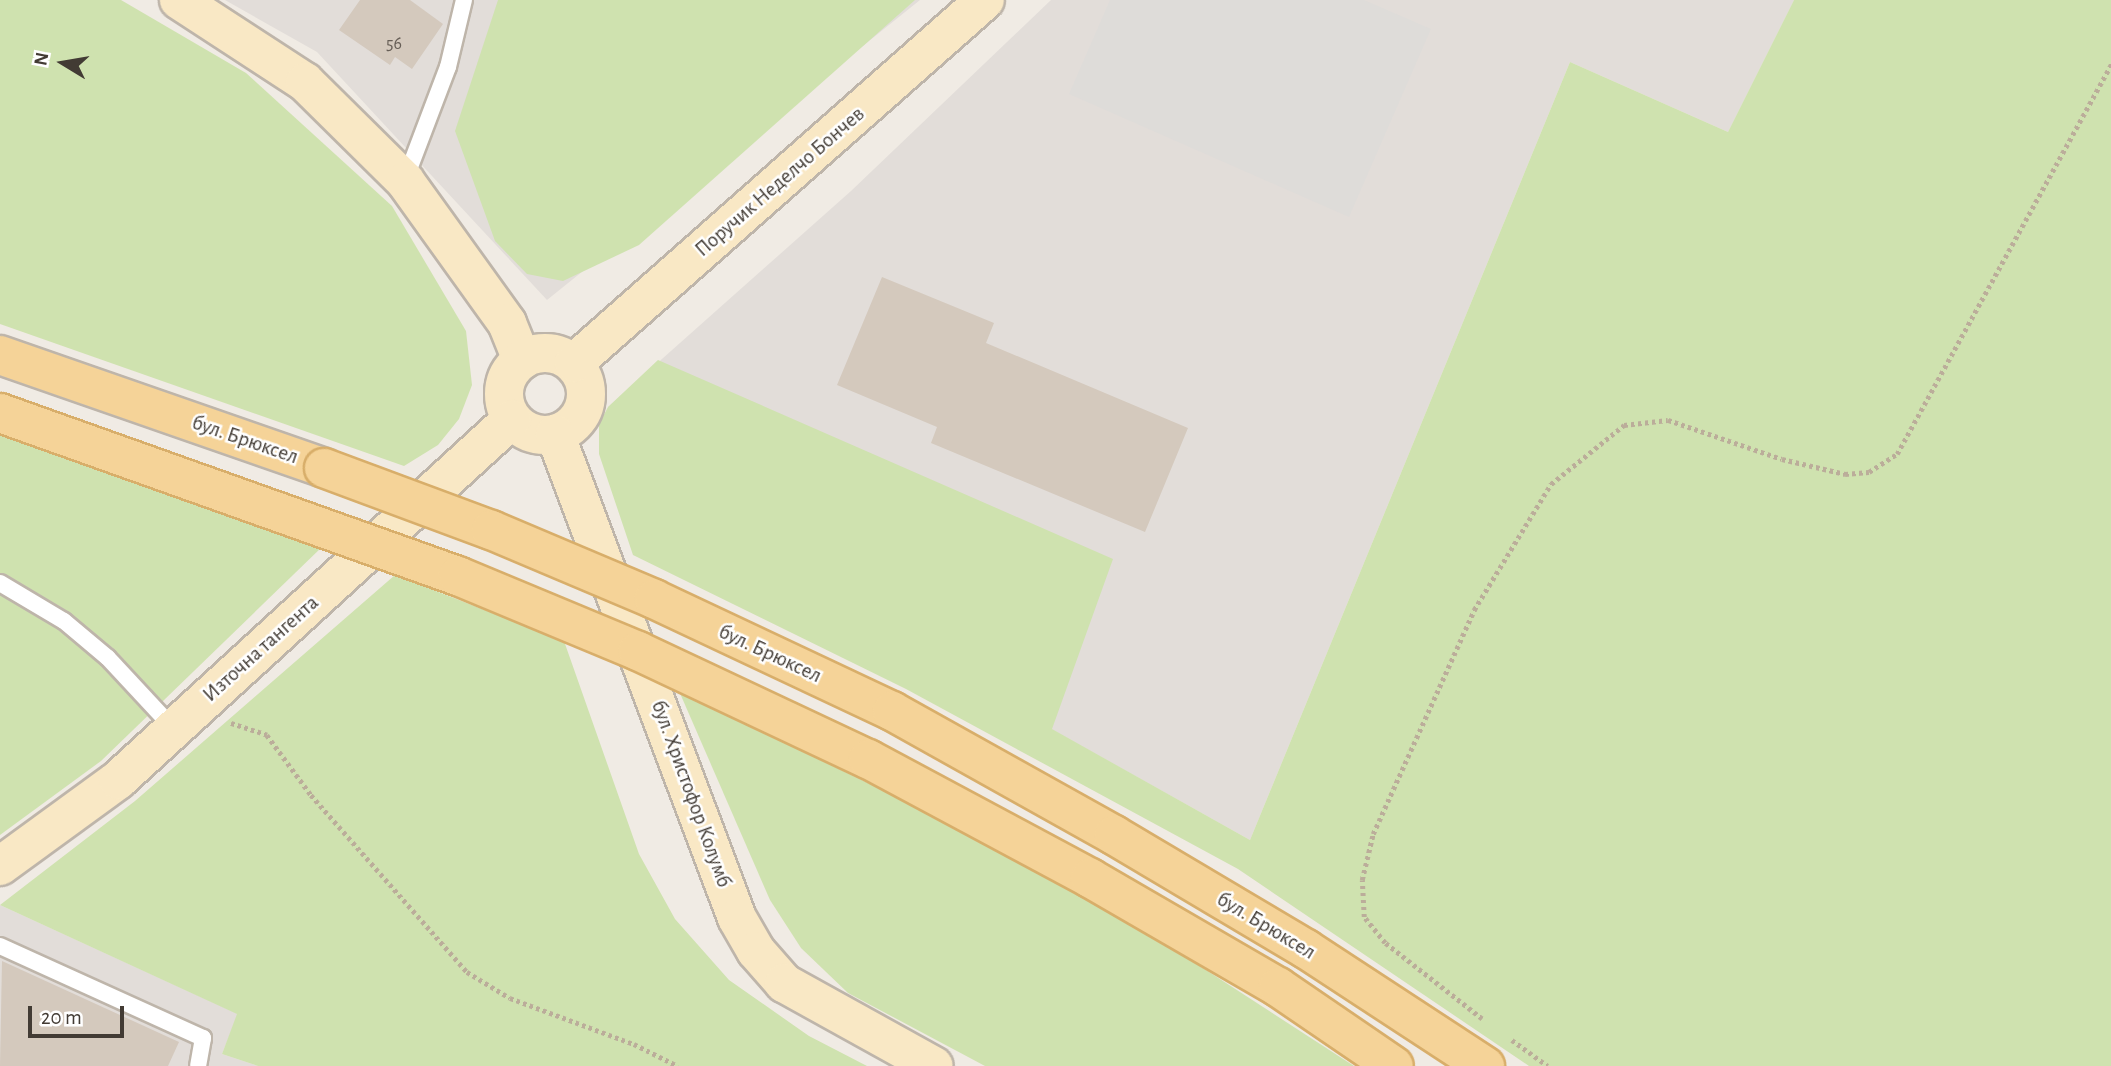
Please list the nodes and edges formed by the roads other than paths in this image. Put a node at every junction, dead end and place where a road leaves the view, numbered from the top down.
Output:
1 (179, 0) edge
2 (464, 0) edge
3 (985, 0) edge
4 (405, 181) junction
5 (0, 355) edge
6 (522, 360) junction
7 (574, 363) junction
8 (0, 413) edge
9 (512, 419) junction
10 (555, 434) junction
11 (0, 583) edge
12 (184, 720) junction
13 (0, 866) edge
14 (0, 946) edge
15 (1494, 1050) edge
16 (198, 1066) edge
17 (934, 1066) edge
18 (1394, 1066) edge

1 - 4 street
2 - 4 lane
3 - 7 street, Поручик Неделчо Бончев
4 - 6 street
5 - 15 main road, бул. Брюксел, bridge
6 - 7 street
6 - 9 street
7 - 10 street
8 - 18 main road, bridge
9 - 10 street
9 - 12 street, Източна тангента
10 - 17 street, бул. Христофор Колумб
11 - 12 lane
12 - 13 street, Източна тангента
14 - 16 lane

